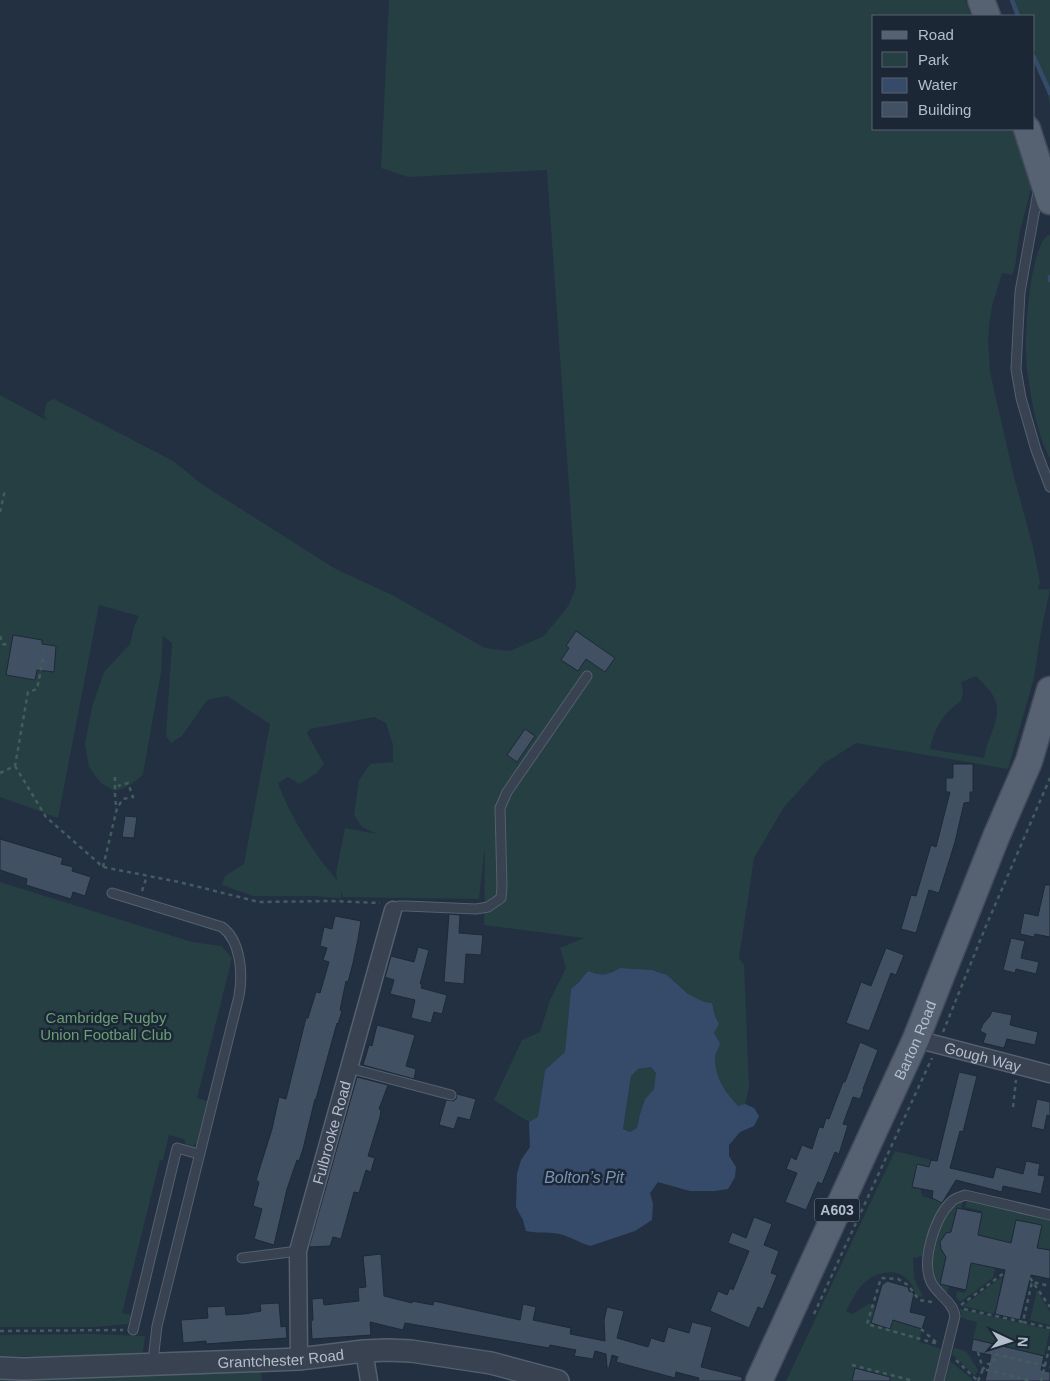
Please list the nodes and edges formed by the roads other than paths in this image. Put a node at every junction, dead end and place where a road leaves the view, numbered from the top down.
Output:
1 (981, 0) edge
2 (987, 15) edge
3 (1027, 130) edge
4 (1040, 170) junction
5 (1050, 201) edge
6 (1050, 487) edge
7 (587, 676) dead end
8 (1050, 690) edge
9 (112, 893) dead end
10 (393, 910) joint
11 (916, 1039) junction
12 (349, 1068) junction
13 (1050, 1074) edge
14 (451, 1094) dead end
15 (199, 1154) junction
16 (1050, 1215) edge
17 (298, 1251) junction
18 (242, 1258) dead end
19 (133, 1330) road end
20 (364, 1351) junction
21 (299, 1359) junction
22 (154, 1363) junction
23 (0, 1368) edge
24 (535, 1378) edge
25 (370, 1381) edge
26 (558, 1381) edge
27 (759, 1381) edge
28 (939, 1381) edge

1 - 2 main road
3 - 4 main road
4 - 5 main road
4 - 6 lane
7 - 10 lane
8 - 11 main road, Barton Road / A603
9 - 15 lane
10 - 12 street, Fulbrooke Road
11 - 13 street, Gough Way
11 - 27 main road, Barton Road / A603
12 - 14 lane
12 - 17 street, Fulbrooke Road
15 - 19 lane
15 - 22 lane
16 - 28 lane
17 - 18 lane
17 - 21 street, Fulbrooke Road
20 - 21 street, Grantchester Road
20 - 24 street, Grantchester Road
20 - 25 street
21 - 22 street, Grantchester Road
22 - 23 street, Grantchester Road
24 - 26 street, Grantchester Road

